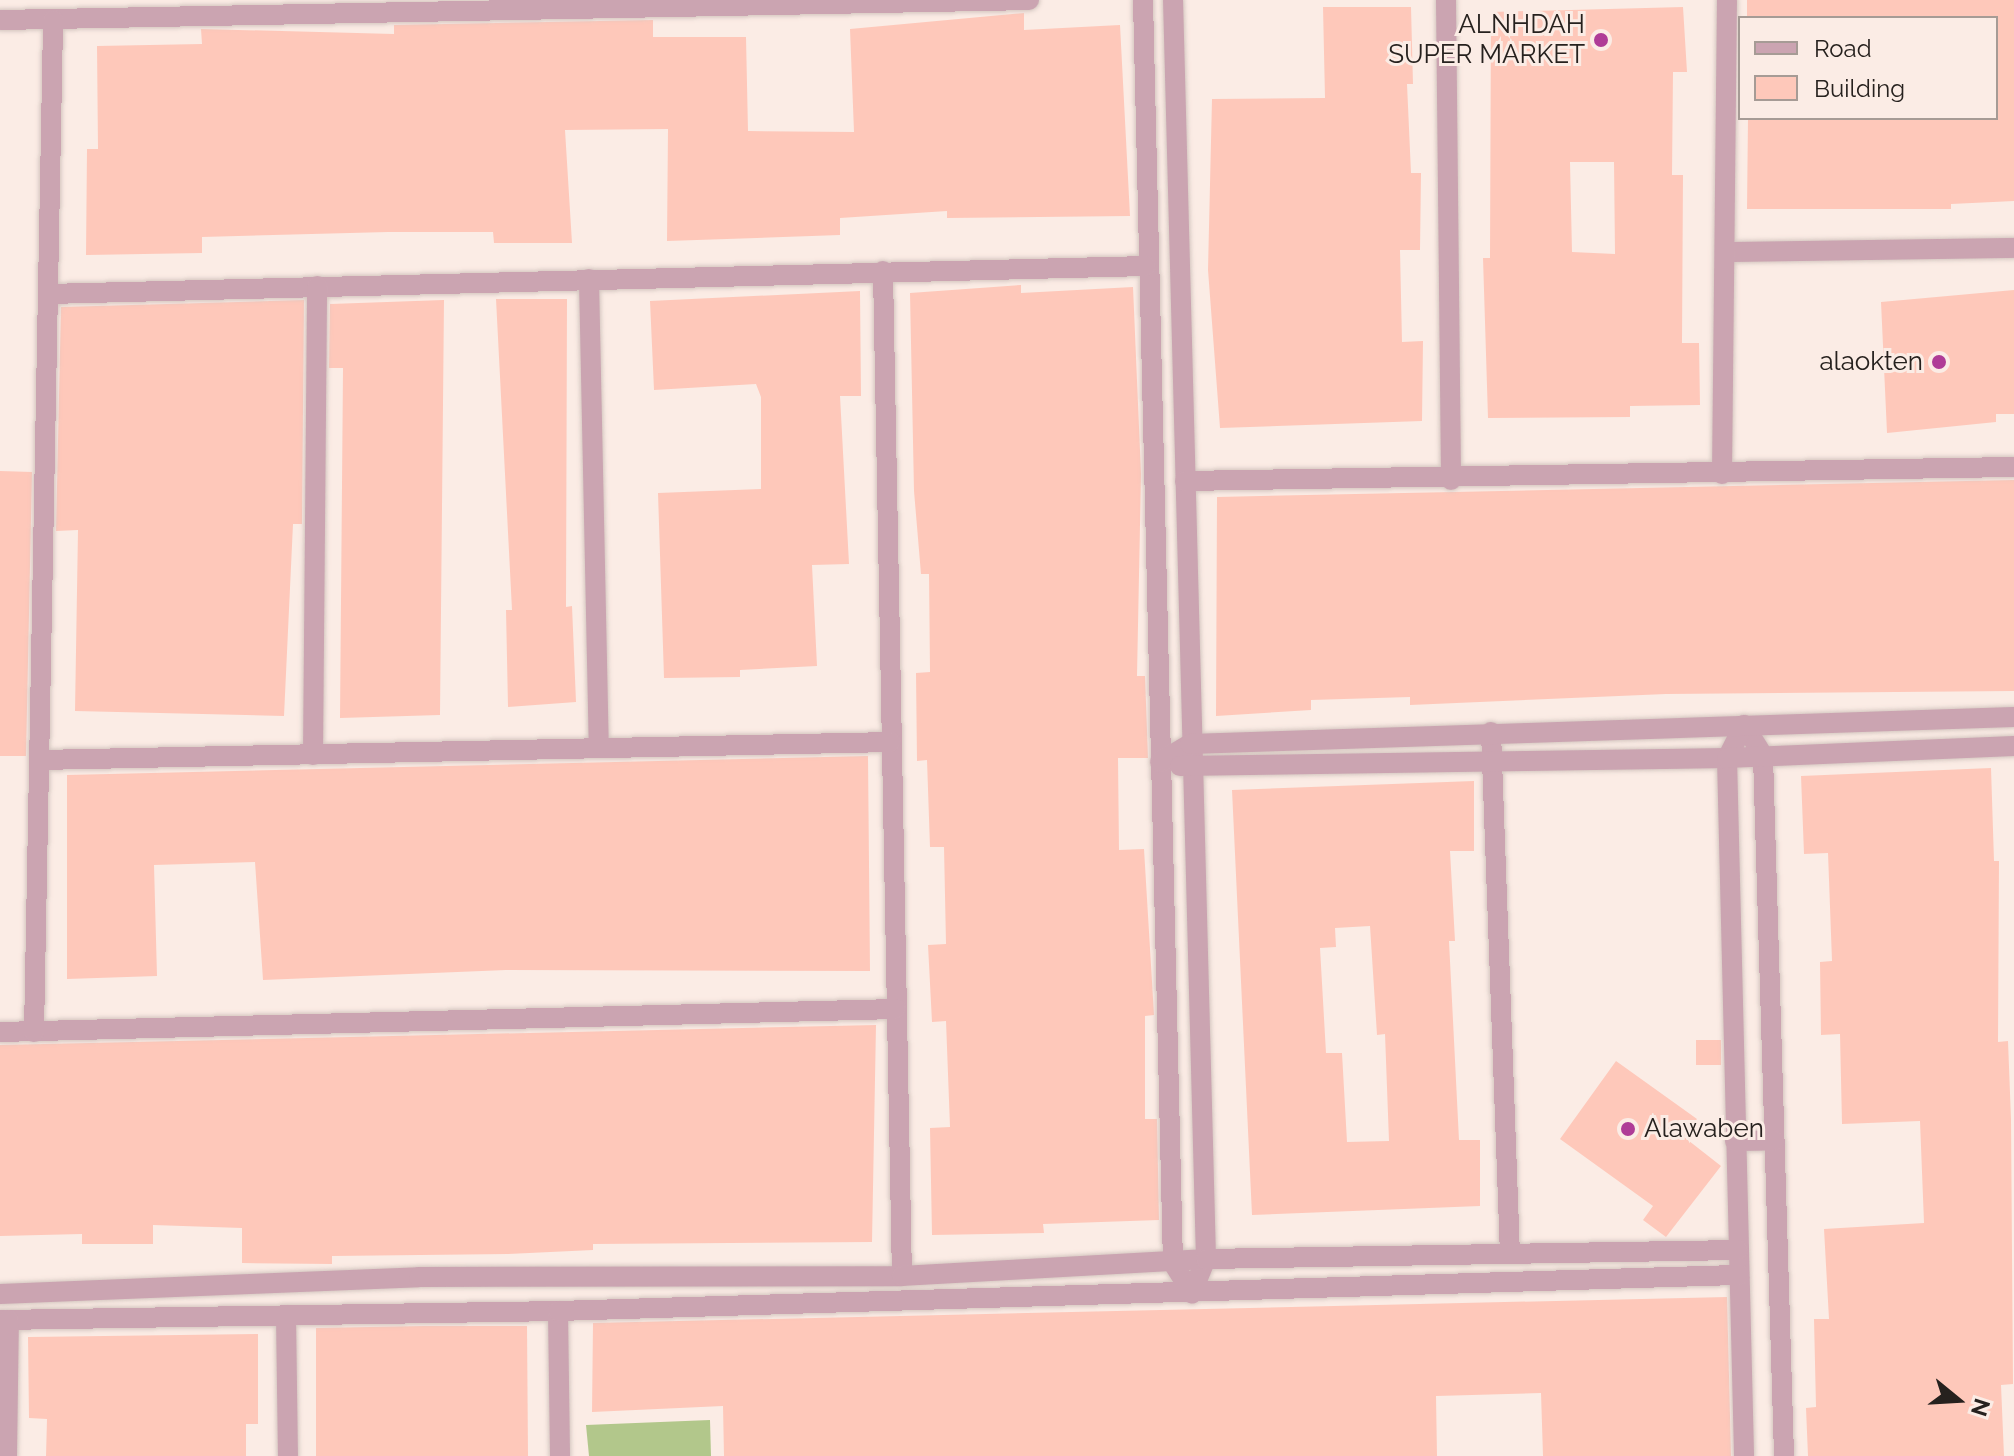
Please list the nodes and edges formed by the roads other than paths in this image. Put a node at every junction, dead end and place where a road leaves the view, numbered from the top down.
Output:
1 (1029, 0) edge
2 (1143, 0) edge
3 (1173, 0) edge
4 (1446, 0) edge
5 (1727, 0) edge
6 (880, 2) edge
7 (0, 20) edge
8 (53, 20) junction
9 (2014, 248) edge
10 (1725, 252) junction
11 (1146, 266) junction
12 (883, 271) junction
13 (589, 279) junction
14 (317, 286) junction
15 (48, 294) junction
16 (2014, 467) edge
17 (1722, 474) junction
18 (1451, 480) junction
19 (1185, 481) junction
20 (2014, 717) edge
21 (1744, 725) junction
22 (1491, 732) junction
23 (891, 742) junction
24 (1190, 744) junction
25 (2014, 746) edge
26 (599, 748) junction
27 (313, 755) junction
28 (1763, 756) junction
29 (1727, 758) junction
30 (40, 760) junction
31 (1160, 762) junction
32 (1491, 764) junction
33 (1192, 769) junction
34 (896, 1009) junction
35 (0, 1032) edge
36 (34, 1032) junction
37 (1774, 1140) junction
38 (1735, 1141) junction
39 (1738, 1250) junction
40 (1510, 1254) junction
41 (1206, 1259) junction
42 (1173, 1263) junction
43 (1739, 1275) junction
44 (902, 1276) junction
45 (419, 1277) junction
46 (1192, 1293) junction
47 (0, 1294) edge
48 (558, 1311) junction
49 (422, 1313) junction
50 (286, 1315) junction
51 (4, 1320) edge
52 (7, 1456) edge
53 (288, 1456) edge
54 (560, 1456) edge
55 (1744, 1456) edge
56 (1784, 1456) edge

1 - 6 street
2 - 11 street
3 - 19 street
4 - 18 street
5 - 10 street
6 - 8 street
7 - 8 street
8 - 15 street
9 - 10 street
10 - 17 street
11 - 12 street
11 - 31 street
12 - 13 street
12 - 23 street
13 - 14 street
13 - 26 street
14 - 15 street
14 - 27 street
15 - 30 street
16 - 17 street
17 - 18 street
18 - 19 street
19 - 24 street
20 - 21 street
21 - 22 street
21 - 28 street
21 - 29 street
22 - 24 street
22 - 32 street
23 - 26 street
23 - 34 street
24 - 31 street
24 - 33 street
25 - 28 street
26 - 27 street
27 - 30 street
28 - 29 street
28 - 37 street
29 - 32 street
29 - 38 street
30 - 36 street
31 - 33 street
31 - 42 street
32 - 33 street
32 - 40 street
33 - 41 street
34 - 36 street
34 - 44 street
35 - 36 street
37 - 38 street
37 - 56 street
38 - 39 street
39 - 40 street
39 - 43 street
40 - 41 street
41 - 42 street
41 - 46 street
42 - 44 street
42 - 46 street
43 - 46 street
43 - 55 street
44 - 45 street
45 - 47 street
45 - 49 street
46 - 48 street
48 - 49 street
48 - 54 street
49 - 50 street
50 - 51 street
50 - 53 street
51 - 52 street

